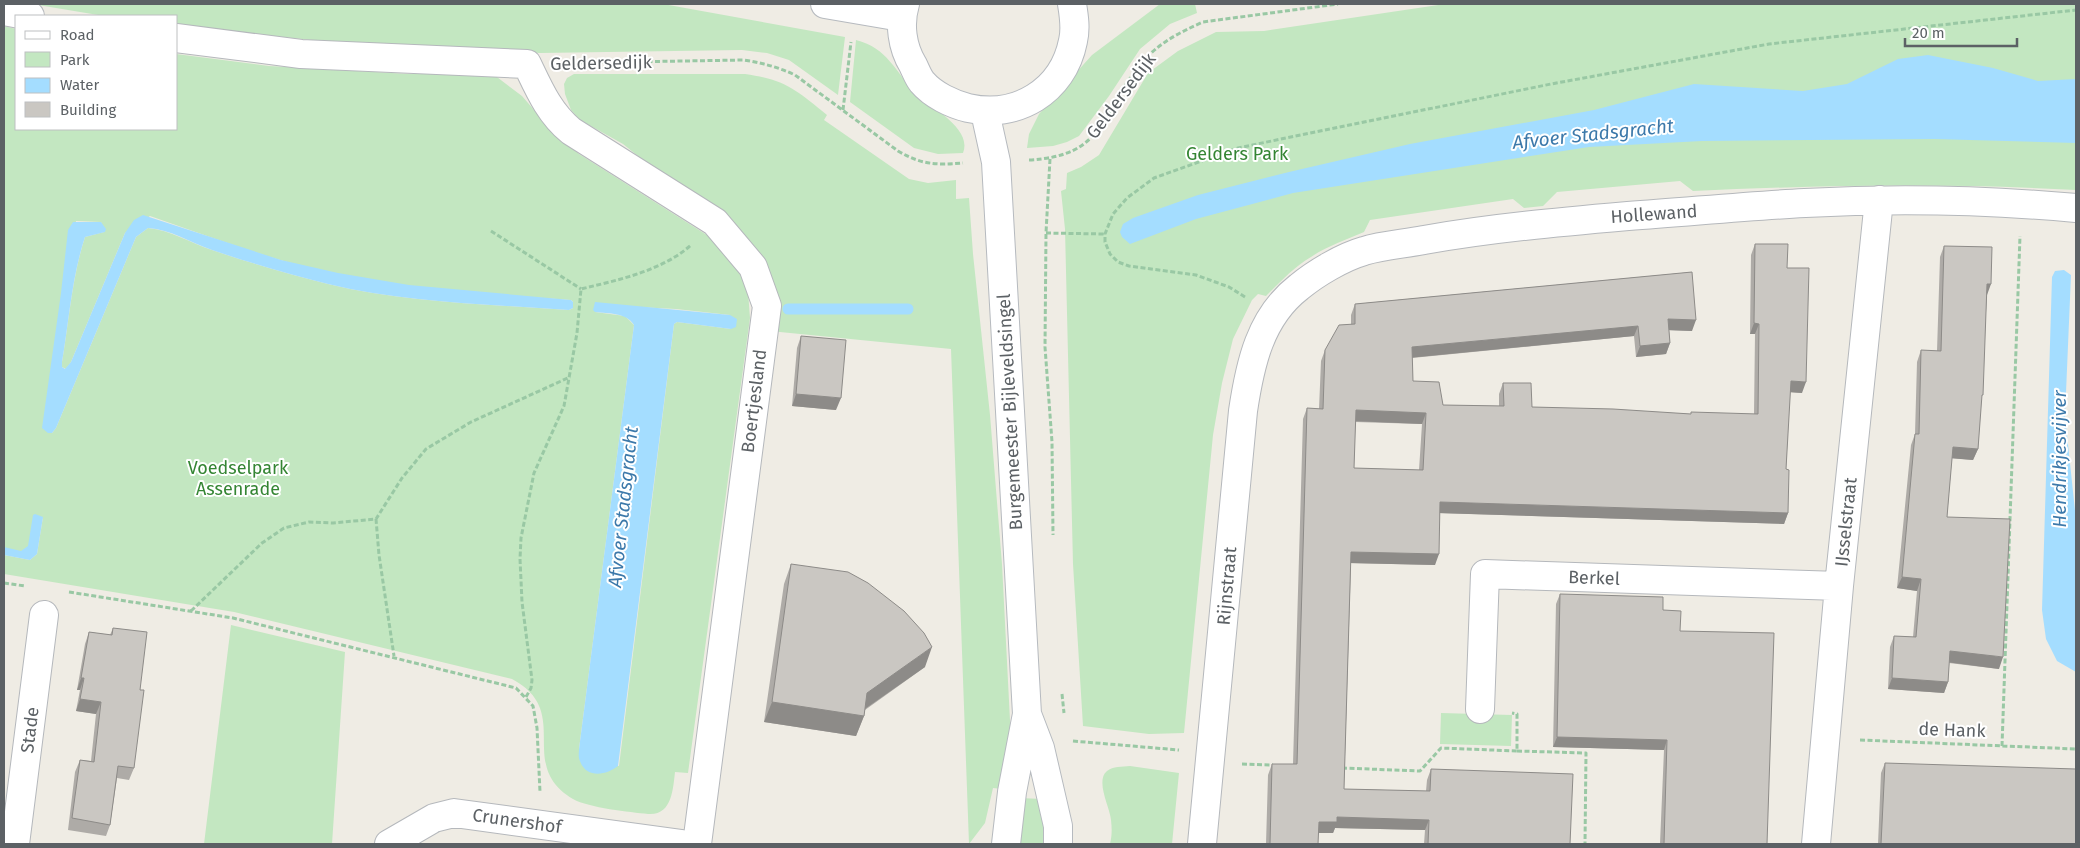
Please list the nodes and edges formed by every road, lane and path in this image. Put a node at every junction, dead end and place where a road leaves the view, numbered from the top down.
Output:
1 (825, 4) edge
2 (1072, 4) edge
3 (1338, 4) edge
4 (855, 9) junction
5 (903, 10) edge
6 (2076, 10) edge
7 (4, 11) edge
8 (25, 15) edge
9 (178, 38) edge
10 (527, 64) junction
11 (843, 111) junction
12 (985, 112) junction
13 (1050, 159) joint
14 (996, 162) junction
15 (1879, 200) junction
16 (2021, 203) junction
17 (2076, 208) edge
18 (715, 222) junction
19 (491, 231) dead end
20 (1046, 233) junction
21 (1105, 234) junction
22 (581, 288) junction
23 (1267, 323) junction
24 (570, 377) junction
25 (376, 520) junction
26 (1053, 544) dead end
27 (1839, 586) junction
28 (66, 591) dead end
29 (191, 612) junction
30 (44, 615) dead end
31 (394, 656) junction
32 (1061, 689) dead end
33 (526, 697) junction
34 (1480, 709) joint
35 (1027, 714) junction
36 (1066, 721) dead end
37 (1826, 738) junction
38 (2002, 746) junction
39 (2076, 749) edge
40 (1072, 750) dead end
41 (1517, 751) junction
42 (1210, 761) junction
43 (1275, 766) edge
44 (1333, 768) edge
45 (542, 825) junction
46 (15, 844) edge
47 (389, 844) edge
48 (682, 844) edge
49 (697, 844) edge
50 (1006, 844) edge
51 (1058, 844) edge
52 (1202, 844) edge
53 (1585, 844) edge
54 (1816, 844) edge

1 - 4 street
2 - 12 street
3 - 13 path, Geldersedijk
4 - 5 street
4 - 11 path
5 - 12 street
6 - 21 path
7 - 8 street
9 - 10 street, Geldersedijk
10 - 11 path, Geldersedijk
10 - 18 street, Boertjesland
11 - 14 path, Geldersedijk
12 - 14 street, Burgemeester Bijleveldsingel
13 - 20 path, Burgemeester Bijleveldsingel
14 - 35 street, Burgemeester Bijleveldsingel
15 - 16 street, Hollewand
15 - 23 street, Hollewand
15 - 27 street, IJsselstraat
16 - 17 street, Hollewand
16 - 38 path
18 - 22 path
18 - 49 street, Boertjesland
19 - 22 path
20 - 21 path
20 - 26 path, Burgemeester Bijleveldsingel
21 - 23 path
22 - 24 path
23 - 42 street, Rijnstraat
24 - 25 path
24 - 33 path
25 - 29 path
25 - 31 path
27 - 34 street, Berkel
27 - 37 street, IJsselstraat
28 - 29 path
29 - 31 path
30 - 46 street, Stade
31 - 33 path
32 - 36 path
33 - 45 path
34 - 41 path
35 - 50 street, Burgemeester Bijleveldsingel
35 - 51 street, Burgemeester Bijleveldsingel
37 - 38 path, de Hank
37 - 54 street, IJsselstraat
38 - 39 path, de Hank
40 - 42 path
41 - 44 path
41 - 53 path
42 - 43 path
42 - 52 street, Rijnstraat
45 - 47 street, Crunershof
45 - 48 street, Crunershof

